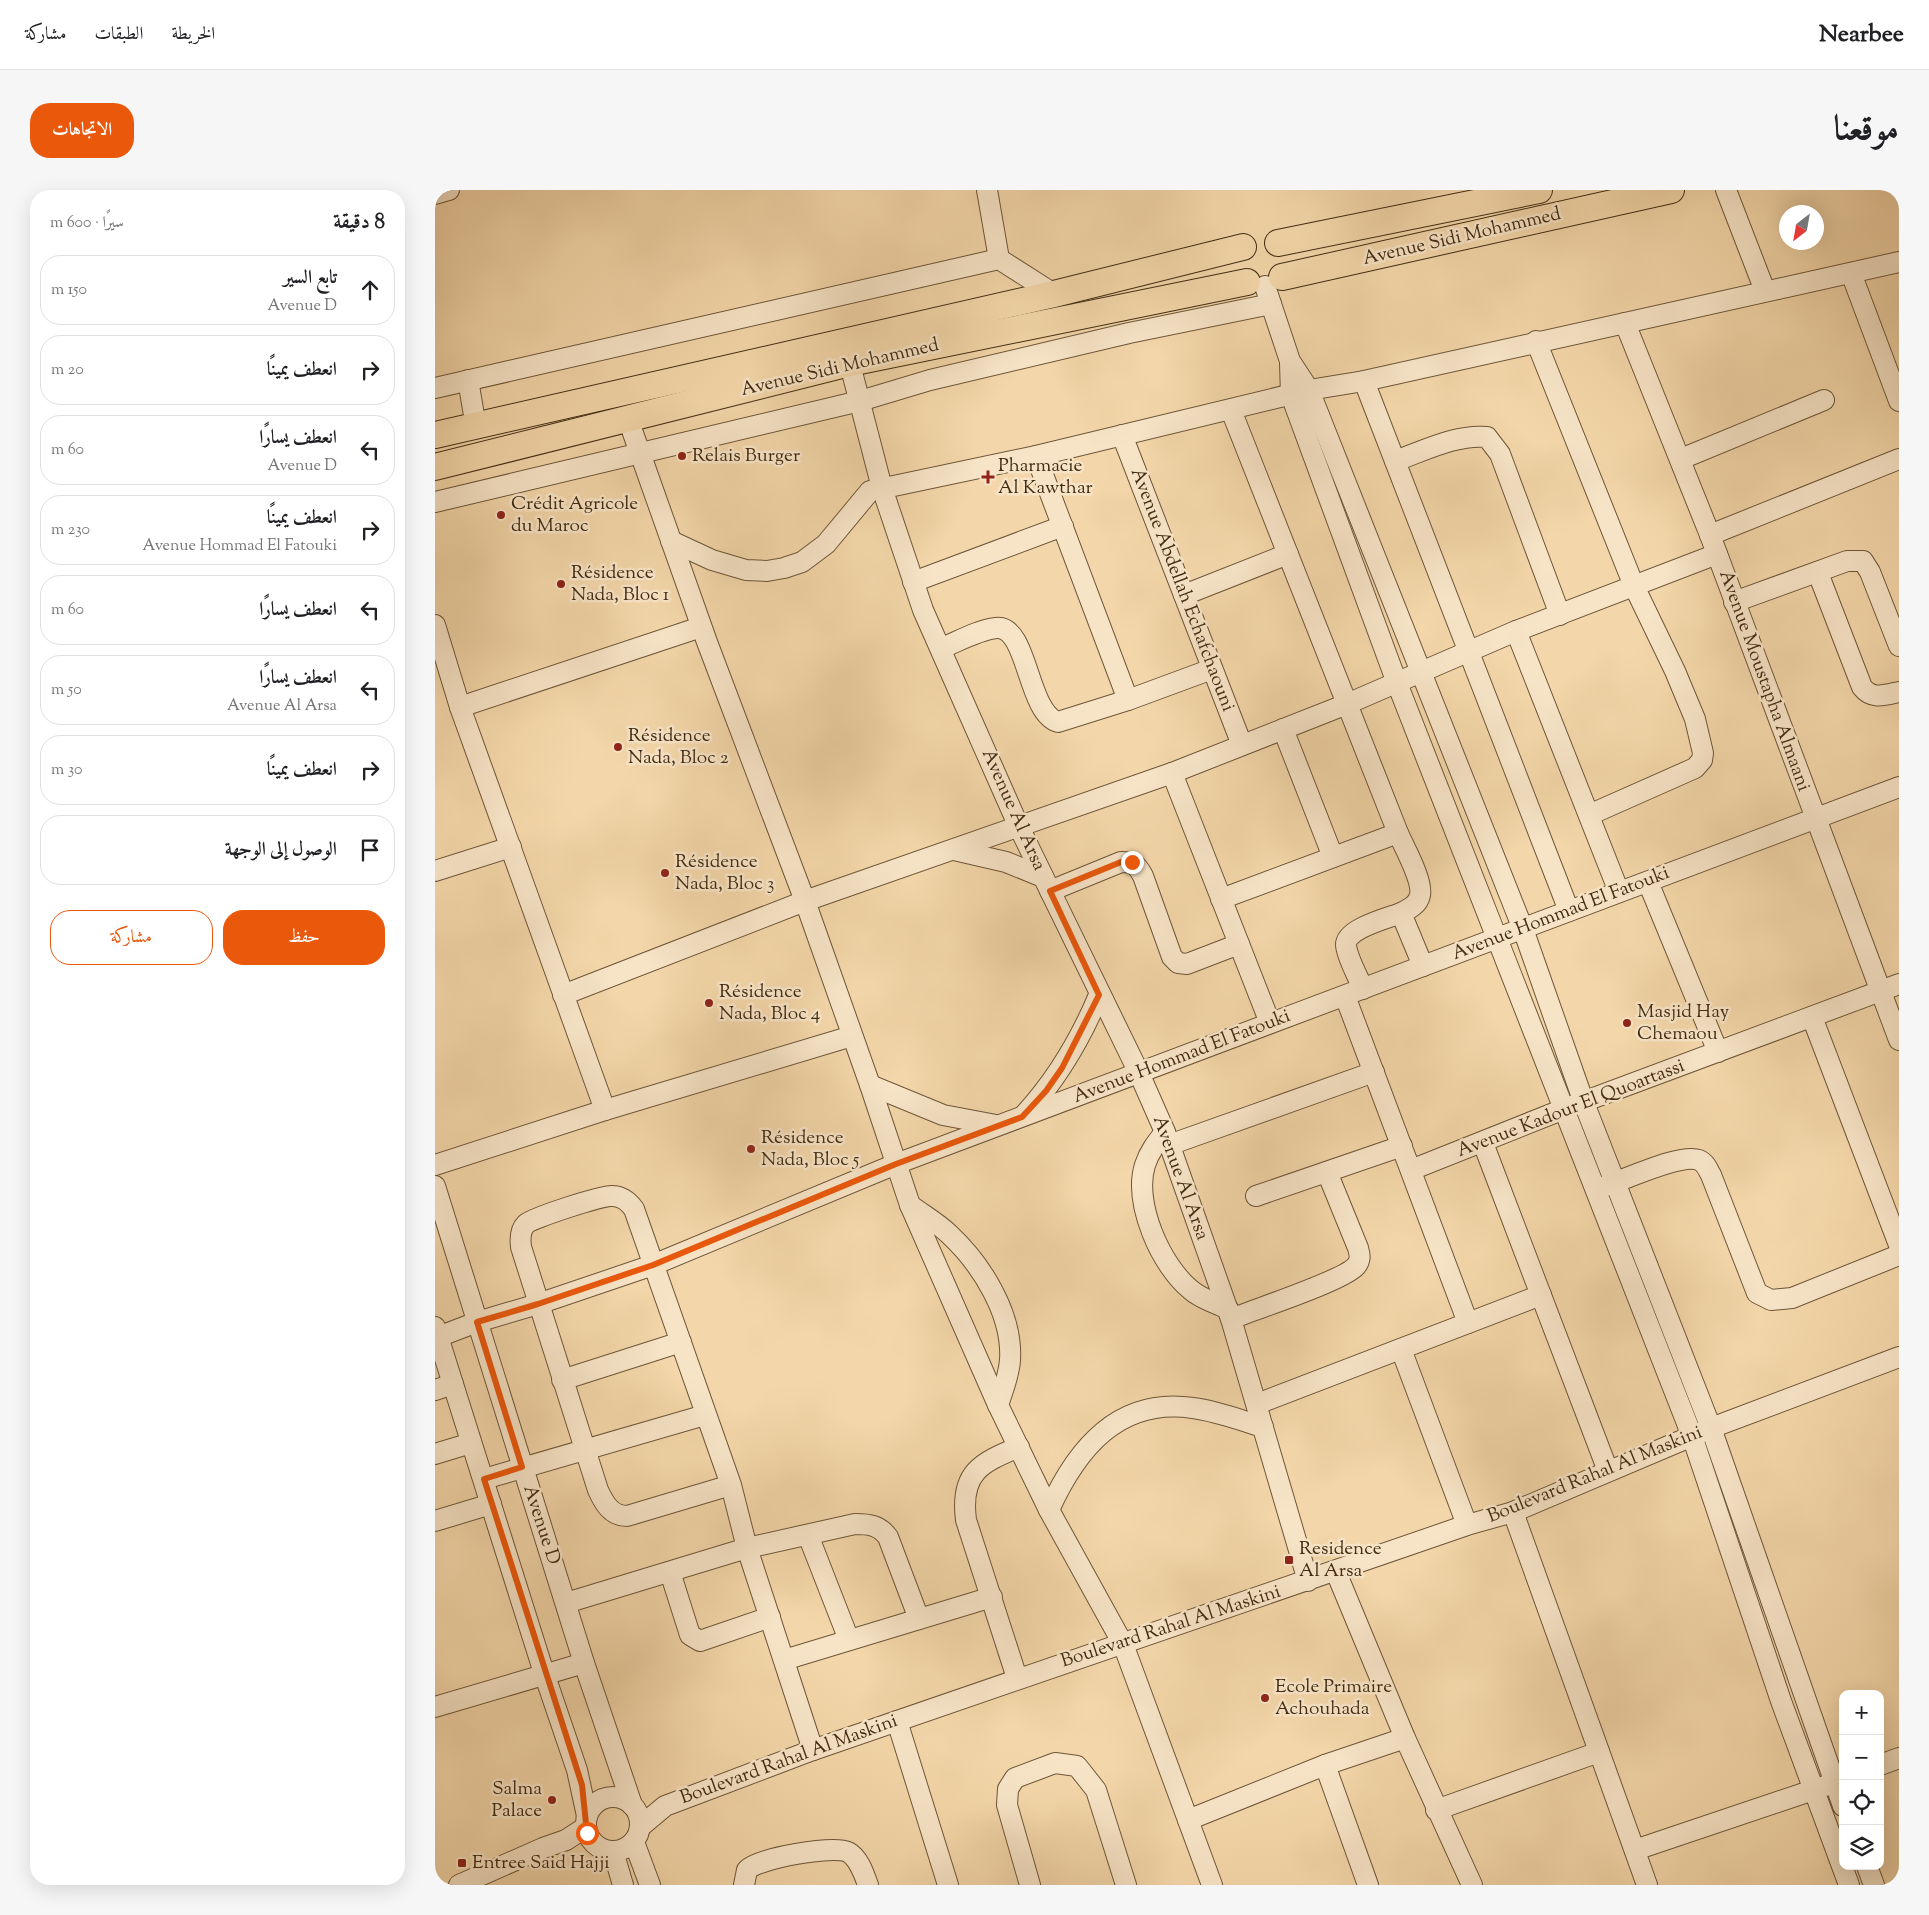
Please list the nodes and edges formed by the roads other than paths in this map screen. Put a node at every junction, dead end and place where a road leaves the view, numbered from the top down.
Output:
1 (449, 190) edge
2 (987, 190) edge
3 (1539, 190) edge
4 (1671, 190) edge
5 (1726, 190) edge
6 (435, 194) edge
7 (1277, 243) junction
8 (1243, 247) junction
9 (999, 259) junction
10 (1899, 262) edge
11 (1851, 272) junction
12 (1266, 287) junction
13 (1765, 291) junction
14 (1054, 294) junction
15 (1625, 323) junction
16 (1536, 341) junction
17 (847, 353) junction
18 (468, 380) junction
19 (1364, 381) junction
20 (435, 388) edge
21 (1300, 393) junction
22 (1824, 400) dead end
23 (860, 401) junction
24 (1899, 401) edge
25 (1231, 410) junction
26 (628, 419) junction
27 (476, 426) junction
28 (435, 435) edge
29 (1122, 435) junction
30 (640, 453) junction
31 (1036, 456) junction
32 (1681, 459) junction
33 (1899, 459) edge
34 (1395, 461) junction
35 (435, 468) edge
36 (882, 488) junction
37 (435, 502) edge
38 (1063, 526) junction
39 (1710, 535) junction
40 (671, 541) junction
41 (1287, 554) junction
42 (1717, 554) junction
43 (1818, 573) junction
44 (913, 582) junction
45 (1634, 586) junction
46 (1183, 594) junction
47 (1735, 602) junction
48 (1560, 615) junction
49 (435, 625) edge
50 (701, 627) junction
51 (1516, 631) junction
52 (1899, 646) edge
53 (942, 648) junction
54 (1468, 652) junction
55 (1212, 669) junction
56 (1422, 672) junction
57 (1397, 683) junction
58 (1899, 692) edge
59 (1129, 700) junction
60 (1347, 704) junction
61 (460, 708) junction
62 (1283, 730) junction
63 (1242, 745) junction
64 (1172, 773) junction
65 (1897, 793) edge
66 (1589, 816) junction
67 (1816, 819) junction
68 (1019, 826) junction
69 (1397, 833) junction
70 (511, 847) junction
71 (951, 850) junction
72 (1333, 857) junction
73 (435, 871) edge
74 (1647, 882) junction
75 (1046, 884) junction
76 (1619, 892) junction
77 (1221, 899) junction
78 (805, 901) junction
79 (1569, 911) junction
80 (1401, 913) junction
81 (1523, 929) junction
82 (1498, 938) junction
83 (1239, 944) junction
84 (1423, 966) junction
85 (1899, 984) edge
86 (1879, 991) junction
87 (1354, 992) junction
88 (563, 995) junction
89 (1099, 995) junction
90 (1812, 1018) junction
91 (1270, 1024) junction
92 (852, 1036) junction
93 (1899, 1040) edge
94 (1717, 1052) junction
95 (1374, 1072) junction
96 (1139, 1073) junction
97 (870, 1085) junction
98 (1584, 1103) junction
99 (1565, 1109) junction
100 (605, 1110) junction
101 (1022, 1117) junction
102 (999, 1125) junction
103 (1167, 1138) junction
104 (1483, 1143) junction
105 (1402, 1146) junction
106 (896, 1164) junction
107 (435, 1165) edge
108 (1411, 1170) junction
109 (1327, 1172) junction
110 (1616, 1183) junction
111 (435, 1186) edge
112 (1596, 1189) junction
113 (1256, 1196) dead end
114 (910, 1205) junction
115 (1899, 1245) edge
116 (1899, 1254) edge
117 (653, 1265) junction
118 (1541, 1295) junction
119 (538, 1304) junction
120 (1230, 1314) junction
121 (477, 1322) junction
122 (1468, 1323) junction
123 (436, 1332) edge
124 (681, 1342) junction
125 (1401, 1349) junction
126 (1899, 1358) edge
127 (563, 1380) junction
128 (444, 1387) edge
129 (1257, 1404) junction
130 (998, 1405) junction
131 (705, 1415) junction
132 (1263, 1427) junction
133 (1711, 1428) junction
134 (1692, 1436) junction
135 (471, 1443) junction
136 (1019, 1446) junction
137 (585, 1449) junction
138 (435, 1454) edge
139 (522, 1467) junction
140 (1608, 1471) junction
141 (484, 1479) junction
142 (731, 1484) junction
143 (491, 1504) junction
144 (1049, 1510) junction
145 (1513, 1512) junction
146 (435, 1521) edge
147 (1467, 1525) junction
148 (808, 1536) junction
149 (747, 1548) junction
150 (670, 1572) junction
151 (1336, 1572) junction
152 (1308, 1581) junction
153 (991, 1597) junction
154 (567, 1603) junction
155 (770, 1617) junction
156 (919, 1619) junction
157 (849, 1640) junction
158 (1123, 1644) junction
159 (784, 1660) junction
160 (584, 1663) junction
161 (544, 1673) junction
162 (1017, 1678) junction
163 (435, 1707) edge
164 (897, 1721) junction
165 (1405, 1738) junction
166 (813, 1750) junction
167 (1599, 1752) junction
168 (1899, 1758) edge
169 (1884, 1764) edge
170 (1325, 1765) junction
171 (1838, 1781) edge
172 (1813, 1790) junction
173 (1436, 1810) junction
174 (1187, 1820) junction
175 (636, 1821) junction
176 (588, 1827) junction
177 (1635, 1850) junction
178 (613, 1851) junction
179 (1868, 1870) edge
180 (1467, 1884) edge
181 (459, 1885) edge
182 (623, 1885) edge
183 (650, 1885) edge
184 (744, 1885) edge
185 (868, 1885) edge
186 (948, 1885) edge
187 (1030, 1885) edge
188 (1125, 1885) edge
189 (1211, 1885) edge
190 (1368, 1885) edge
191 (1647, 1885) edge
192 (1849, 1885) edge
193 (1874, 1885) edge

1 - 6 street
2 - 9 street
3 - 7 main road
4 - 12 main road, Avenue Sidi Mohammed
5 - 13 street
7 - 8 main road
7 - 12 main road
8 - 12 main road
8 - 14 main road, Avenue Sidi Mohammed
9 - 14 street
9 - 18 street
10 - 11 street
11 - 13 street
11 - 24 street
12 - 17 main road, Avenue Sidi Mohammed
12 - 21 street
12 - 23 street
13 - 15 street
14 - 17 main road, Avenue Sidi Mohammed
15 - 16 street
15 - 32 street, Avenue Moustapha Almaani
16 - 19 street
16 - 45 street
17 - 23 street, Avenue Al Arsa
17 - 26 main road, Avenue Sidi Mohammed
17 - 27 main road, Avenue Sidi Mohammed
18 - 20 street
18 - 27 street
19 - 21 street
19 - 34 street
21 - 25 street
21 - 56 street
21 - 57 street
22 - 32 street
23 - 30 street
23 - 36 street, Avenue Al Arsa
25 - 29 street
25 - 41 street
26 - 30 street
26 - 35 main road, Avenue Sidi Mohammed
27 - 28 main road, Avenue Sidi Mohammed
29 - 31 street
29 - 46 street, Avenue Abdellah Echafchaouni
30 - 37 street
30 - 40 street
31 - 36 street
31 - 38 street
32 - 39 street, Avenue Moustapha Almaani
33 - 39 street
34 - 48 street
34 - 54 street
36 - 40 street
36 - 44 street, Avenue Al Arsa
38 - 44 street
38 - 59 street
39 - 42 street, Avenue Moustapha Almaani
40 - 50 street
41 - 46 street
41 - 60 street
42 - 45 street
42 - 47 street, Avenue Moustapha Almaani
43 - 47 street
43 - 52 street
43 - 58 street
44 - 53 street, Avenue Al Arsa
45 - 48 street
45 - 66 street
46 - 55 street, Avenue Abdellah Echafchaouni
47 - 67 street, Avenue Moustapha Almaani
48 - 51 street
49 - 61 street
50 - 61 street
50 - 78 street
51 - 54 street
51 - 66 street
53 - 59 street
53 - 68 street, Avenue Al Arsa
54 - 56 street
54 - 79 street
55 - 59 street
55 - 63 street, Avenue Abdellah Echafchaouni
56 - 57 street
56 - 81 street
57 - 60 street
57 - 82 street
60 - 62 street
60 - 69 street
61 - 70 street
62 - 63 street
62 - 72 street
63 - 64 street
64 - 68 street
64 - 77 street
65 - 67 street, Avenue Hommad El Fatouki
66 - 76 street
67 - 74 street, Avenue Hommad El Fatouki
67 - 86 street, Avenue Moustapha Almaani
68 - 71 street
68 - 75 street, Avenue Al Arsa
69 - 72 street
69 - 80 street
70 - 73 street
70 - 88 street
71 - 75 street
71 - 78 street
72 - 77 street
74 - 76 street, Avenue Hommad El Fatouki
74 - 94 street
75 - 83 street
75 - 89 street, Avenue Al Arsa
76 - 79 street, Avenue Hommad El Fatouki
77 - 83 street
78 - 88 street
78 - 92 street
79 - 81 street, Avenue Hommad El Fatouki
80 - 84 street
80 - 87 street
81 - 82 street, Avenue Hommad El Fatouki
81 - 98 street
82 - 84 street, Avenue Hommad El Fatouki
82 - 99 street
83 - 91 street
84 - 87 street, Avenue Hommad El Fatouki
85 - 86 street, Avenue Kadour El Quoartassi
86 - 90 street, Avenue Kadour El Quoartassi
86 - 93 street, Avenue Moustapha Almaani
87 - 91 street, Avenue Hommad El Fatouki
87 - 95 street
88 - 100 street
89 - 96 street, Avenue Al Arsa
89 - 101 street
90 - 94 street, Avenue Kadour El Quoartassi
90 - 115 street
91 - 96 street, Avenue Hommad El Fatouki
92 - 97 street
92 - 100 street
94 - 98 street, Avenue Kadour El Quoartassi
95 - 103 street
95 - 105 street
96 - 101 street, Avenue Hommad El Fatouki
96 - 103 street, Avenue Al Arsa
97 - 102 street
97 - 106 street
98 - 99 street, Avenue Kadour El Quoartassi
98 - 110 street
99 - 104 street, Avenue Kadour El Quoartassi
99 - 112 street
100 - 107 street
101 - 102 street, Avenue Hommad El Fatouki
102 - 106 street, Avenue Hommad El Fatouki
103 - 120 street, Avenue Al Arsa
103 - 120 street
104 - 108 street, Avenue Kadour El Quoartassi
104 - 118 street
105 - 108 street
105 - 109 street
106 - 114 street
106 - 117 street, Avenue Hommad El Fatouki
108 - 122 street
109 - 113 street
109 - 120 street
110 - 112 street
110 - 116 street
110 - 133 street
111 - 121 street, Avenue D
112 - 134 street
114 - 130 street
114 - 130 street
117 - 119 street, Avenue Hommad El Fatouki
117 - 119 street
117 - 124 street
118 - 122 street
118 - 140 street
119 - 121 street, Avenue Hommad El Fatouki
119 - 127 street
120 - 129 street, Avenue Al Arsa
121 - 123 street, Avenue Hommad El Fatouki
121 - 139 street, Avenue D
122 - 125 street
123 - 128 street
124 - 127 street
124 - 131 street
125 - 129 street
125 - 147 street
126 - 133 street, Boulevard Rahal Al Maskini
127 - 137 street
128 - 135 street
129 - 132 street, Avenue Al Arsa
130 - 136 street
131 - 137 street
131 - 142 street
132 - 144 street
132 - 152 street, Avenue Al Arsa
133 - 134 street, Boulevard Rahal Al Maskini
133 - 171 street
134 - 140 street, Boulevard Rahal Al Maskini
134 - 172 street
135 - 138 street
135 - 141 street
136 - 144 street
136 - 153 street
137 - 139 street
137 - 142 street
139 - 141 street
139 - 154 street, Avenue D
140 - 145 street, Boulevard Rahal Al Maskini
141 - 143 street
142 - 149 street
143 - 146 street
143 - 161 street
144 - 158 street
145 - 147 street, Boulevard Rahal Al Maskini
145 - 167 street
147 - 151 street, Boulevard Rahal Al Maskini
148 - 149 street
148 - 156 street
148 - 157 street
149 - 150 street
149 - 155 street
150 - 154 street
150 - 155 street
151 - 152 street, Boulevard Rahal Al Maskini
151 - 165 street
152 - 158 street, Boulevard Rahal Al Maskini
153 - 156 street
153 - 162 street
154 - 160 street, Avenue D
155 - 159 street
156 - 157 street
157 - 159 street
158 - 162 street, Boulevard Rahal Al Maskini
158 - 174 street
159 - 166 street
160 - 161 street
160 - 175 street, Avenue D
161 - 163 street
161 - 176 street
162 - 164 street, Boulevard Rahal Al Maskini
164 - 166 street, Boulevard Rahal Al Maskini
164 - 186 street
165 - 170 street
165 - 173 street
166 - 175 street, Boulevard Rahal Al Maskini
167 - 173 street
167 - 177 street
168 - 169 street
170 - 174 street
170 - 190 street
171 - 172 street
172 - 177 street
172 - 192 street
173 - 180 street
174 - 189 street
175 - 176 street
175 - 178 street
175 - 183 street, Avenue D
176 - 178 street
176 - 181 street
177 - 191 street
178 - 182 street
179 - 193 street
184 - 185 street
187 - 188 street

